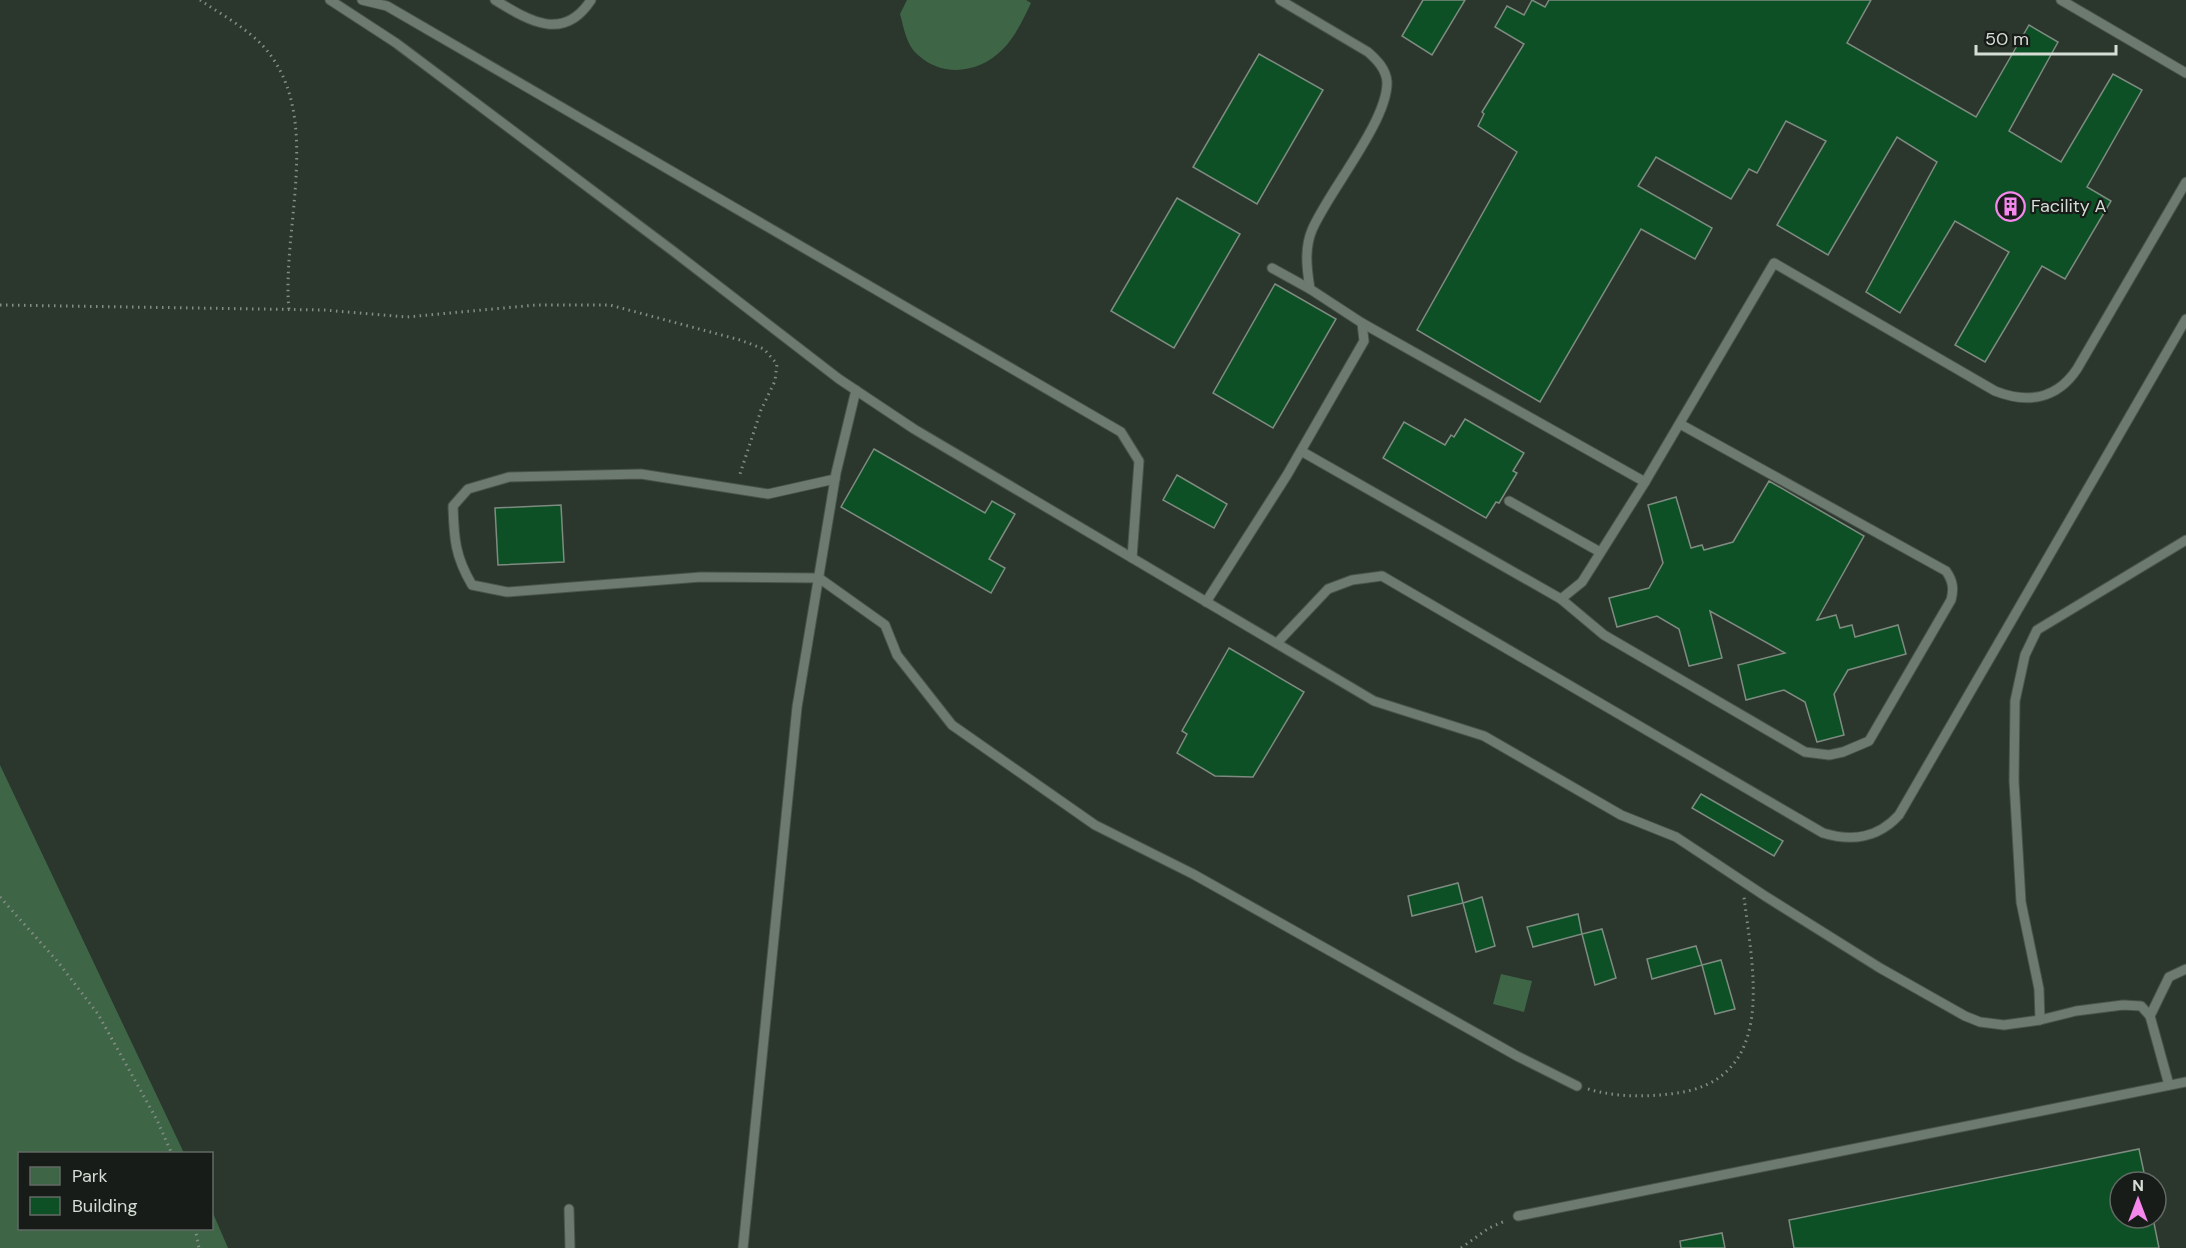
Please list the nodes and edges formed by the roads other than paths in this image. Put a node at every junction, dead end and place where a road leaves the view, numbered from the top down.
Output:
1 (330, 0) edge
2 (362, 0) edge
3 (495, 0) edge
4 (591, 0) edge
5 (1280, 0) edge
6 (2061, 0) edge
7 (2186, 73) edge
8 (2186, 182) edge
9 (1272, 268) dead end
10 (1310, 289) junction
11 (2186, 319) edge
12 (1362, 324) junction
13 (856, 390) junction
14 (1680, 424) junction
15 (1301, 451) junction
16 (835, 479) junction
17 (1645, 482) junction
18 (1509, 501) dead end
19 (2186, 540) edge
20 (1600, 552) junction
21 (1132, 558) junction
22 (819, 578) junction
23 (1561, 599) junction
24 (1206, 602) junction
25 (1276, 644) junction
26 (2186, 969) edge
27 (2150, 1016) junction
28 (2040, 1020) junction
29 (2186, 1082) edge
30 (2169, 1085) junction
31 (1577, 1086) road end
32 (569, 1209) dead end
33 (1518, 1215) road end
34 (570, 1248) edge
35 (743, 1248) edge

1 - 13 lane
2 - 21 lane
3 - 4 lane
5 - 10 lane
6 - 7 lane
8 - 14 lane
9 - 10 lane
10 - 12 lane
11 - 25 lane
12 - 15 lane
12 - 17 lane
13 - 16 lane
13 - 21 lane
14 - 17 lane
14 - 23 lane
15 - 23 lane
15 - 24 lane
16 - 22 lane
16 - 22 lane
17 - 20 lane
18 - 20 lane
19 - 28 lane
20 - 23 lane
21 - 24 lane
22 - 31 lane
22 - 35 lane
24 - 25 lane
25 - 28 lane
26 - 27 lane
27 - 28 lane
27 - 30 lane
29 - 30 lane
30 - 33 lane
32 - 34 lane

